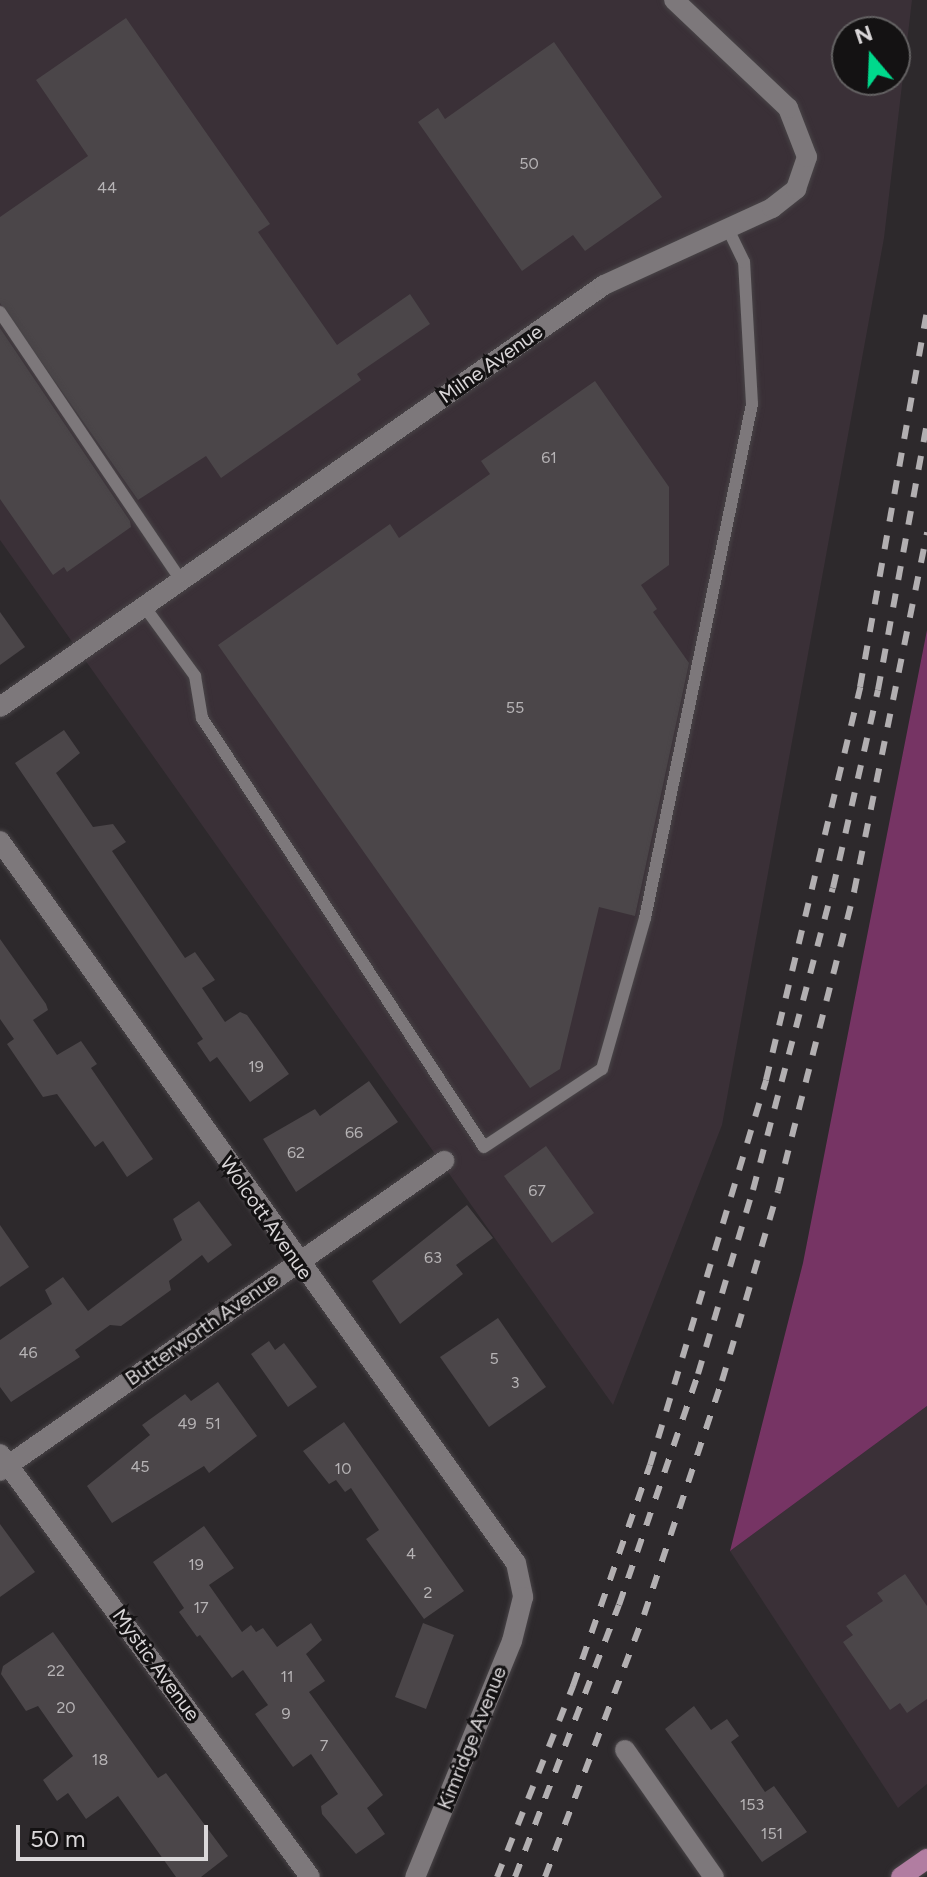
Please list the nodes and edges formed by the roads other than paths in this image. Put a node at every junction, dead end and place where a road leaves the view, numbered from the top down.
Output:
1 (674, 0) edge
2 (728, 229) junction
3 (0, 312) edge
4 (181, 580) junction
5 (144, 606) junction
6 (0, 707) edge
7 (0, 841) edge
8 (444, 1161) dead end
9 (296, 1262) junction
10 (3, 1463) edge
11 (523, 1597) joint
12 (625, 1750) dead end
13 (927, 1859) edge
14 (310, 1877) edge
15 (415, 1877) edge
16 (714, 1877) edge
17 (901, 1877) edge

1 - 2 street, Milne Avenue
2 - 4 street, Milne Avenue
2 - 5 lane
3 - 4 lane
4 - 5 street, Milne Avenue
5 - 6 street, Milne Avenue
7 - 9 street, Wolcott Avenue
8 - 9 street, Butterworth Avenue
9 - 10 street, Butterworth Avenue
9 - 11 street, Wolcott Avenue
10 - 14 street, Mystic Avenue
11 - 15 street, Kimridge Avenue
12 - 16 street
13 - 17 main road

